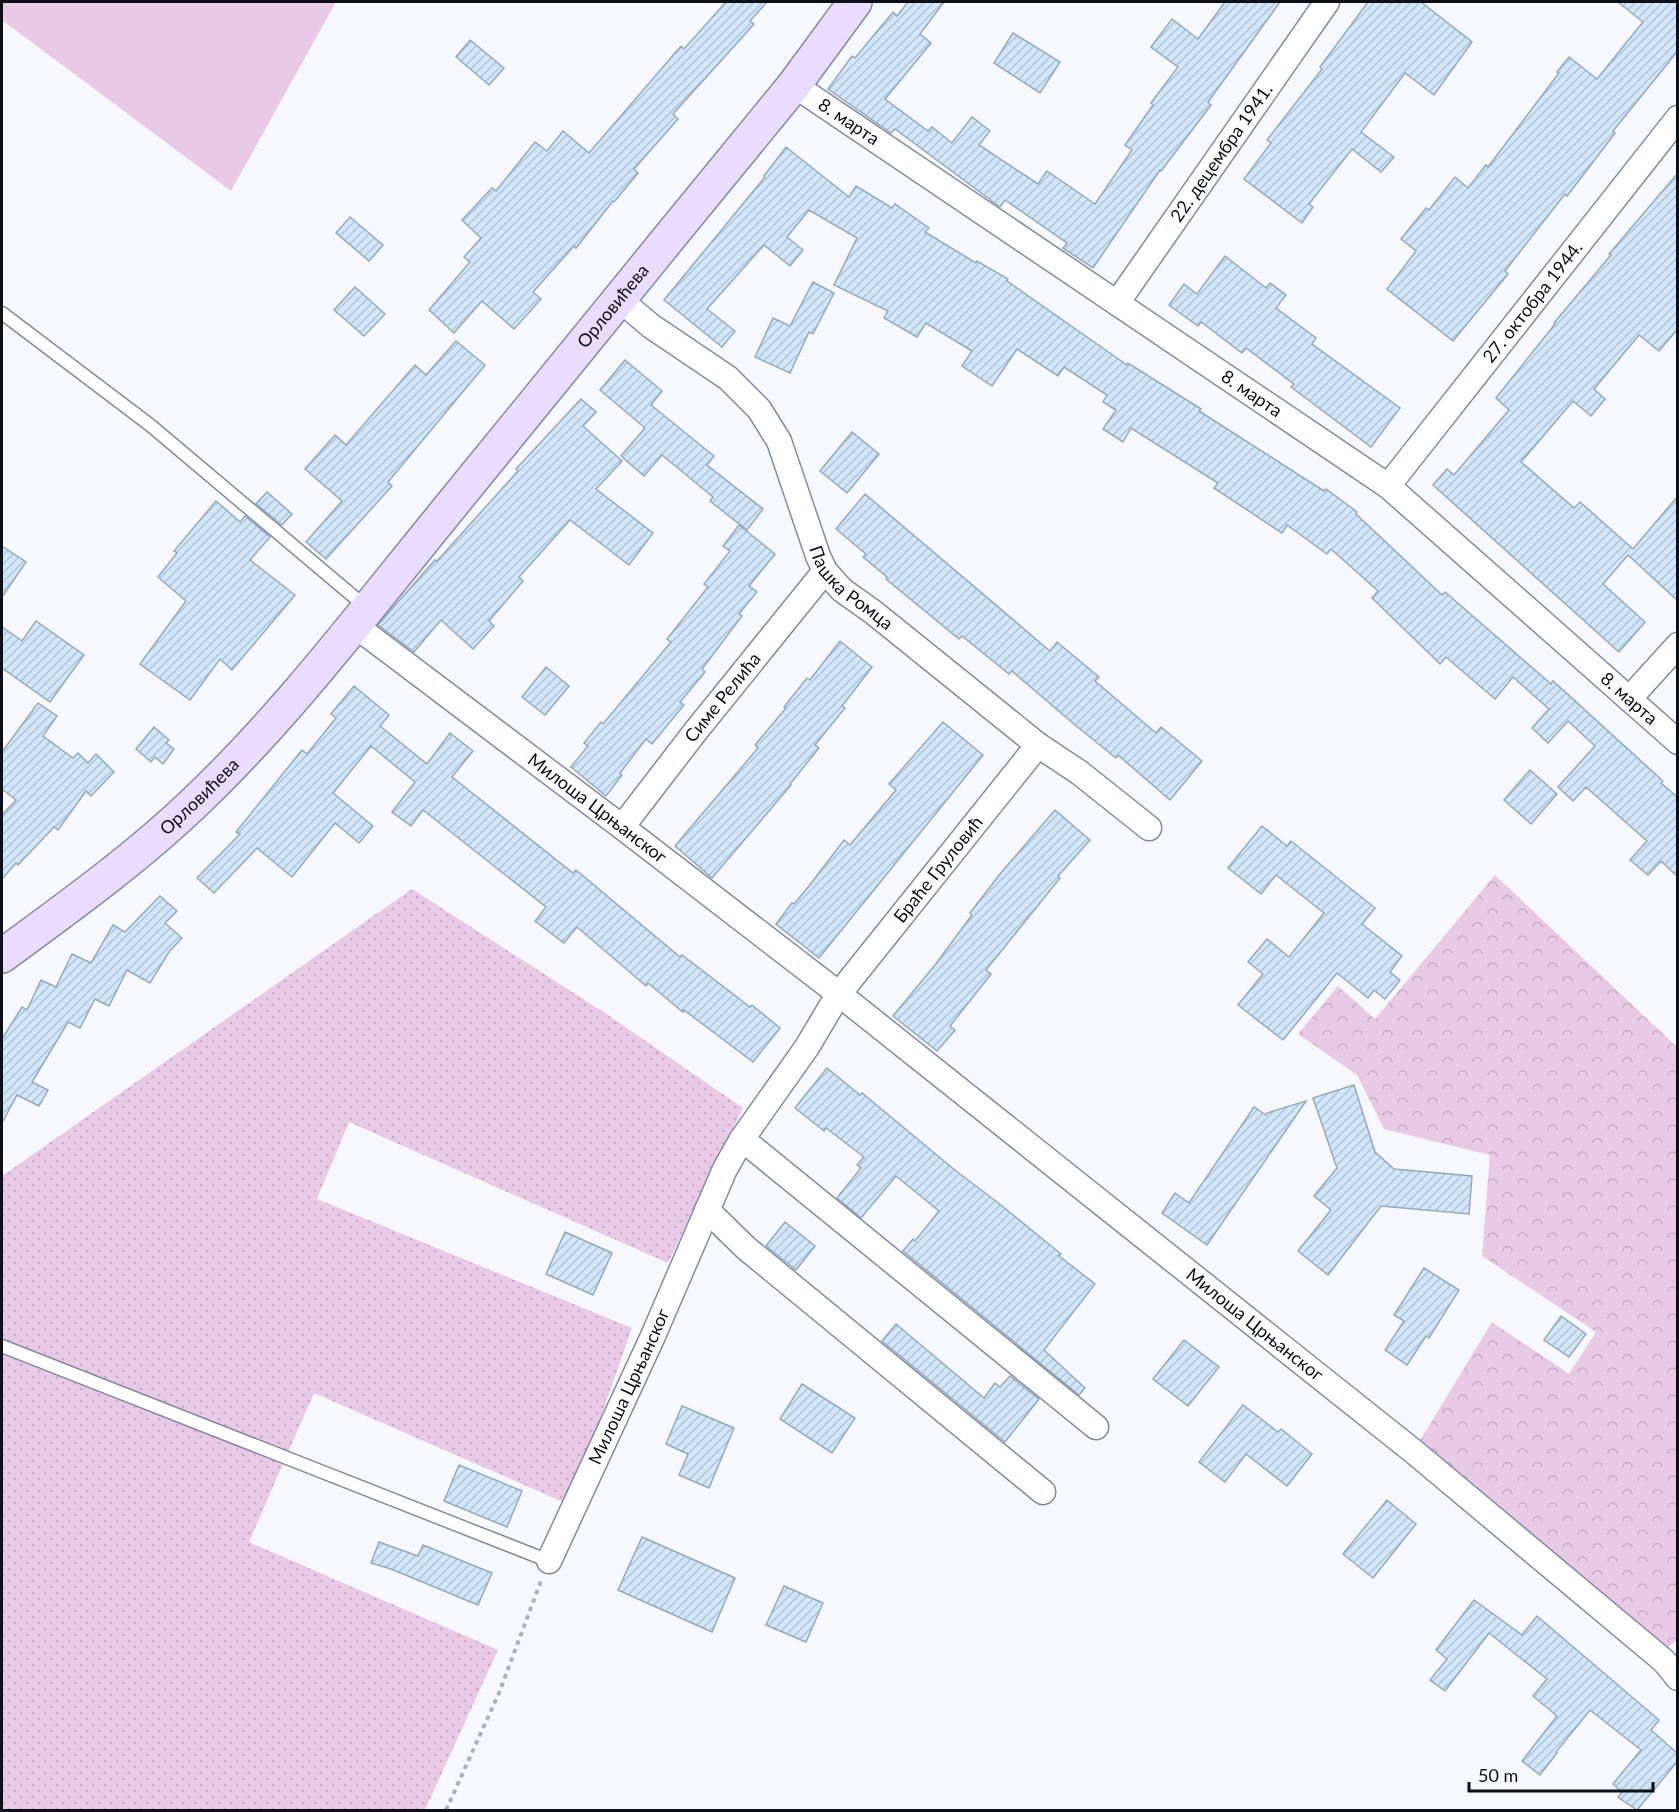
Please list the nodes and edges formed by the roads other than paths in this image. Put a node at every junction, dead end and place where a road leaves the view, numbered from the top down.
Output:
1 (855, 2) edge
2 (1327, 2) edge
3 (794, 85) junction
4 (1677, 118) edge
5 (619, 299) junction
6 (1117, 303) junction
7 (2, 313) edge
8 (1388, 486) junction
9 (825, 571) junction
10 (360, 616) junction
11 (1677, 645) edge
12 (1629, 699) junction
13 (1677, 741) edge
14 (1038, 745) junction
15 (622, 827) junction
16 (1149, 828) dead end
17 (2, 956) edge
18 (839, 994) junction
19 (742, 1139) junction
20 (707, 1210) junction
21 (2, 1346) edge
22 (1096, 1427) dead end
23 (1043, 1492) dead end
24 (549, 1561) joint
25 (1675, 1669) edge

1 - 3 street, Орловићева
2 - 6 street, 22. децембра 1941.
3 - 5 street, Орловићева
3 - 6 street, 8. марта
4 - 8 street, 27. октобра 1944.
5 - 9 street, Пашка Ромца
5 - 10 street, Орловићева
6 - 8 street, 8. марта
7 - 10 lane
8 - 12 street, 8. марта
9 - 14 street, Пашка Ромца
9 - 15 street, Симе Релића
10 - 15 street, Милоша Црњанског
10 - 17 street, Орловићева
11 - 12 street
12 - 13 street, 8. марта
14 - 16 street, Пашка Ромца
14 - 18 street, Браће Груловић
15 - 18 street, Милоша Црњанског
18 - 19 street, Милоша Црњанског
18 - 25 street, Милоша Црњанског
19 - 20 street, Милоша Црњанског
19 - 22 street
20 - 23 street
20 - 24 street, Милоша Црњанског
21 - 24 lane

